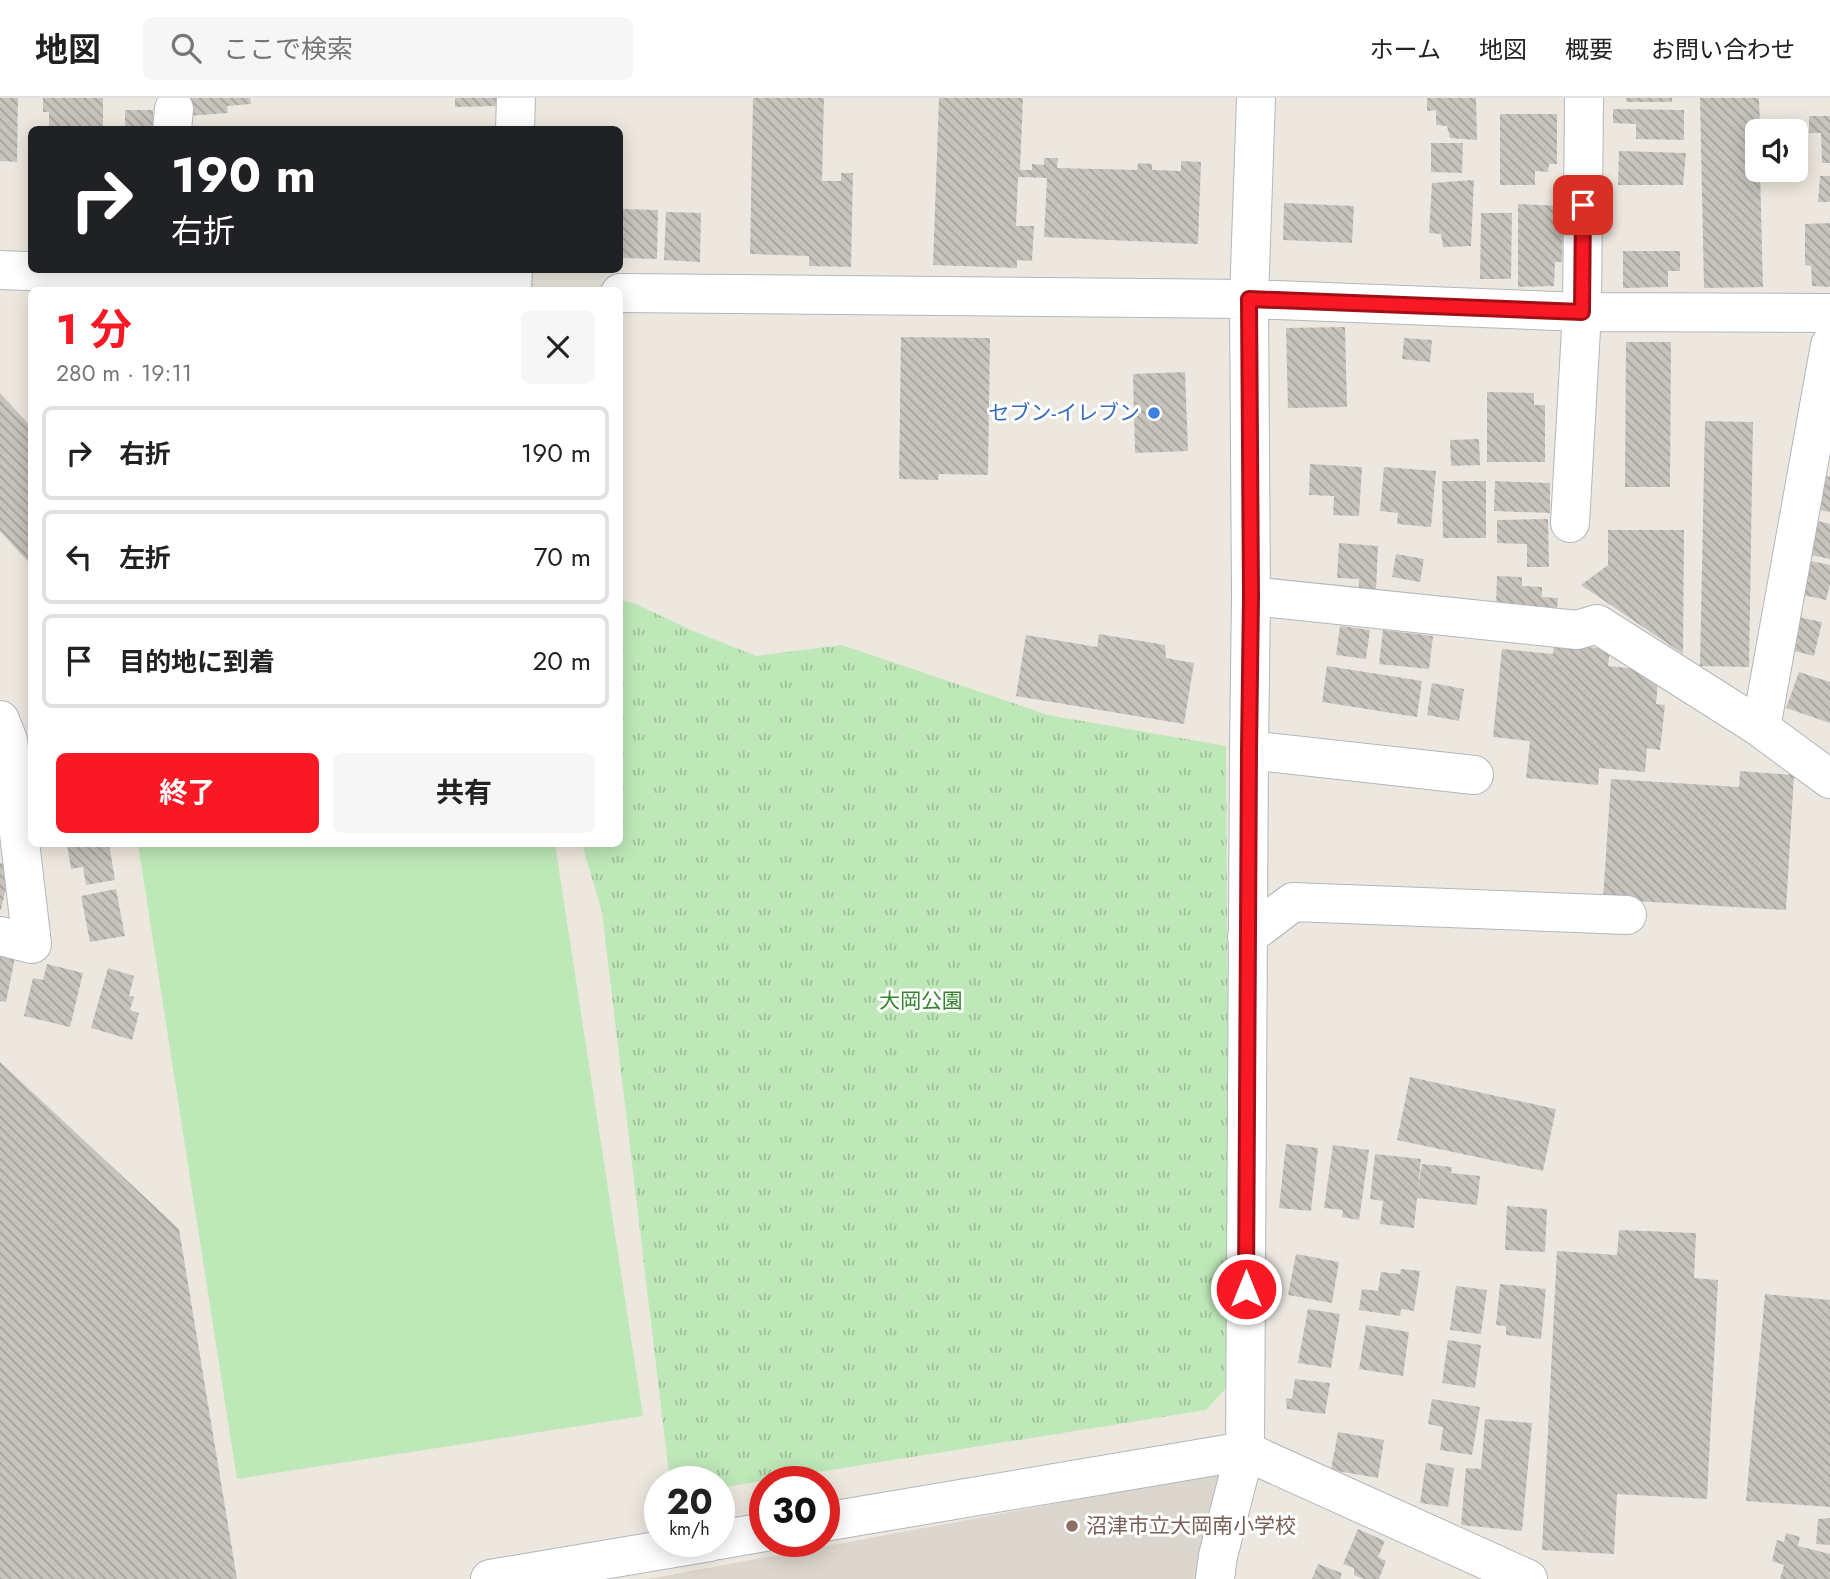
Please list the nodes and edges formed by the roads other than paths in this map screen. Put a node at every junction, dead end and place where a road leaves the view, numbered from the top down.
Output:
1 (516, 98) edge
2 (1256, 98) edge
3 (1584, 98) edge
4 (515, 126) edge
5 (0, 270) edge
6 (28, 271) edge
7 (157, 273) edge
8 (430, 287) edge
9 (623, 293) edge
10 (1249, 299) junction
11 (1582, 312) junction
12 (1830, 313) edge
13 (1830, 345) edge
14 (1570, 523) dead end
15 (1251, 596) junction
16 (0, 720) edge
17 (1755, 724) junction
18 (1249, 750) junction
19 (1474, 775) dead end
20 (1830, 779) edge
21 (1626, 915) dead end
22 (0, 936) edge
23 (1247, 937) junction
24 (1245, 1451) junction
25 (840, 1519) edge
26 (644, 1553) edge
27 (490, 1579) edge
28 (1215, 1579) edge
29 (1528, 1579) edge

1 - 4 street
2 - 10 street
3 - 11 street
5 - 6 street
7 - 8 street
9 - 10 street
10 - 11 street
10 - 15 street
11 - 12 street
11 - 14 street
13 - 17 street
15 - 17 street
15 - 18 street
16 - 22 street
17 - 20 street
18 - 19 street
18 - 23 street
21 - 23 street
23 - 24 street
24 - 25 street
24 - 28 street
24 - 29 street
26 - 27 street

